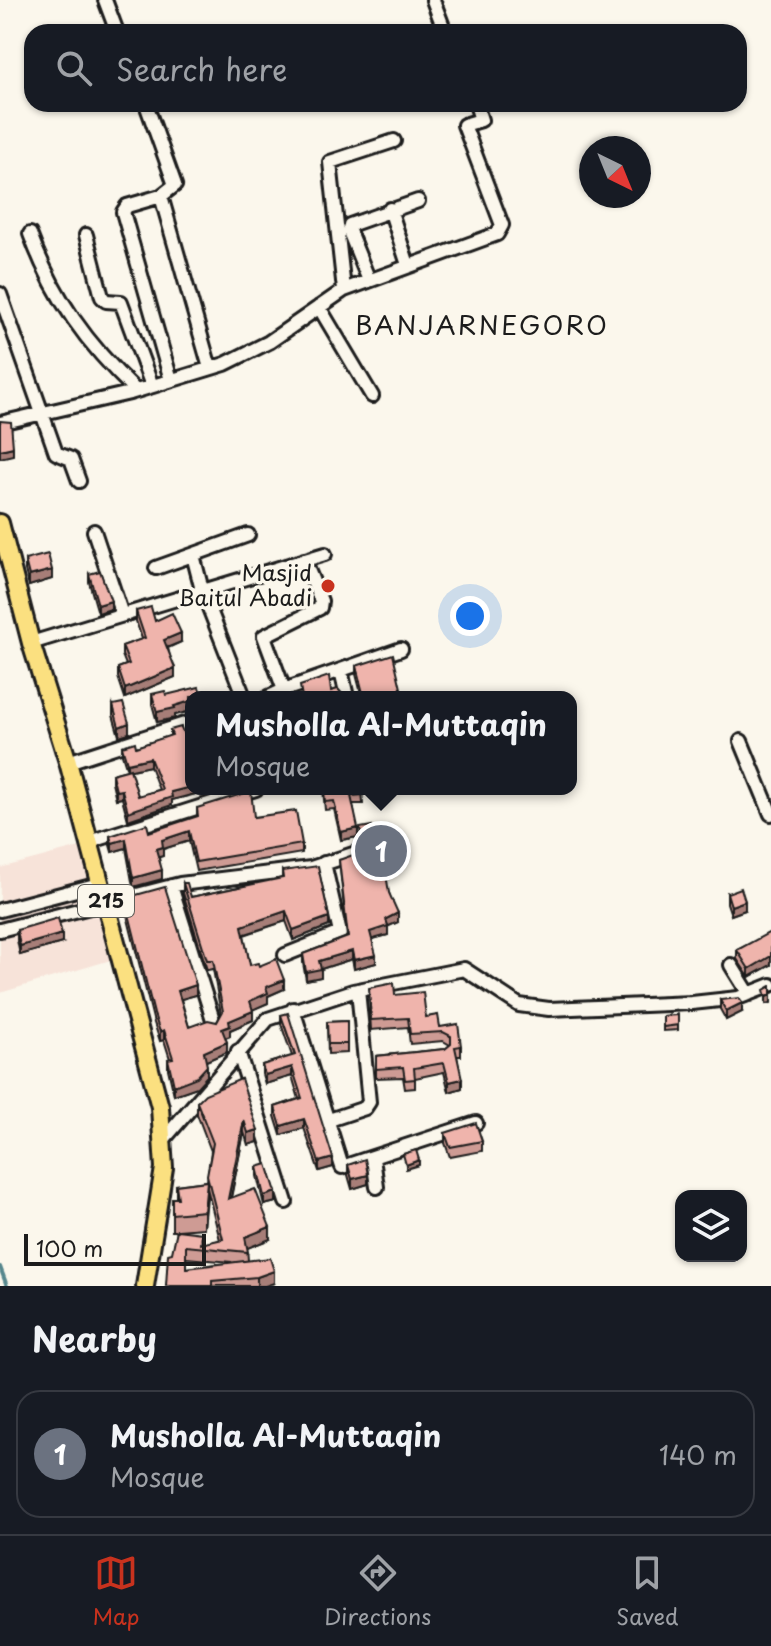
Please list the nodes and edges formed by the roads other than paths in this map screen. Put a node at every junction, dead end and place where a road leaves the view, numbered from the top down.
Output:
1 (105, 0) edge
2 (433, 0) edge
3 (114, 24) edge
4 (442, 24) edge
5 (149, 112) edge
6 (478, 112) edge
7 (394, 141) dead end
8 (161, 196) junction
9 (418, 201) dead end
10 (390, 209) junction
11 (30, 234) dead end
12 (86, 235) dead end
13 (408, 265) junction
14 (368, 278) junction
15 (344, 290) junction
16 (0, 294) edge
17 (319, 307) junction
18 (210, 368) junction
19 (171, 380) junction
20 (152, 386) junction
21 (136, 391) junction
22 (372, 396) dead end
23 (39, 412) junction
24 (0, 423) edge
25 (79, 481) dead end
26 (0, 523) edge
27 (94, 531) dead end
28 (248, 535) dead end
29 (325, 554) dead end
30 (193, 555) junction
31 (304, 560) junction
32 (156, 568) dead end
33 (202, 590) junction
34 (122, 615) junction
35 (31, 643) junction
36 (401, 649) dead end
37 (341, 670) junction
38 (284, 690) joint
39 (242, 691) edge
40 (346, 691) edge
41 (185, 724) edge
42 (741, 741) dead end
43 (68, 762) junction
44 (237, 795) edge
45 (771, 814) edge
46 (89, 842) junction
47 (374, 847) dead end
48 (324, 863) junction
49 (99, 884) junction
50 (171, 886) junction
51 (58, 894) junction
52 (106, 901) junction
53 (0, 910) edge
54 (64, 912) junction
55 (0, 930) edge
56 (285, 955) dead end
57 (731, 965) dead end
58 (771, 985) edge
59 (358, 990) junction
60 (749, 994) junction
61 (293, 1009) junction
62 (214, 1023) edge
63 (238, 1051) junction
64 (381, 1055) edge
65 (365, 1057) junction
66 (326, 1121) junction
67 (476, 1123) edge
68 (164, 1139) junction
69 (373, 1158) junction
70 (377, 1187) dead end
71 (286, 1202) dead end
72 (145, 1286) edge

1 - 3 street
2 - 4 street
5 - 8 street
6 - 13 street
7 - 15 street
8 - 18 street
8 - 19 street
9 - 10 street
10 - 13 street
10 - 14 street
11 - 21 street
12 - 20 street
13 - 14 street
14 - 15 street
15 - 17 street
16 - 23 street
17 - 18 street
17 - 22 street
18 - 19 street
19 - 20 street
20 - 21 street
21 - 23 street
23 - 24 street
23 - 25 street
26 - 35 main road, 215
27 - 34 street
28 - 30 street
29 - 31 street
30 - 32 street
30 - 33 street
31 - 33 street
31 - 38 street
33 - 34 street
33 - 39 street
34 - 35 street
35 - 43 main road, 215
36 - 37 street
37 - 38 street
37 - 40 street
41 - 43 street
42 - 45 street
43 - 46 main road, 215
44 - 46 street
46 - 49 main road, 215
47 - 48 street
48 - 50 street
48 - 56 street
49 - 51 street
49 - 52 main road, 215
50 - 52 street
50 - 62 street
51 - 53 street
51 - 54 street
52 - 54 street
52 - 68 main road, 215
54 - 55 street
57 - 60 street
58 - 60 street
59 - 60 street
59 - 61 street
59 - 65 street
61 - 63 street
61 - 66 street
63 - 68 street
63 - 71 street
64 - 65 street
65 - 66 street
66 - 69 street
67 - 69 street
68 - 72 main road, 215
69 - 70 street

